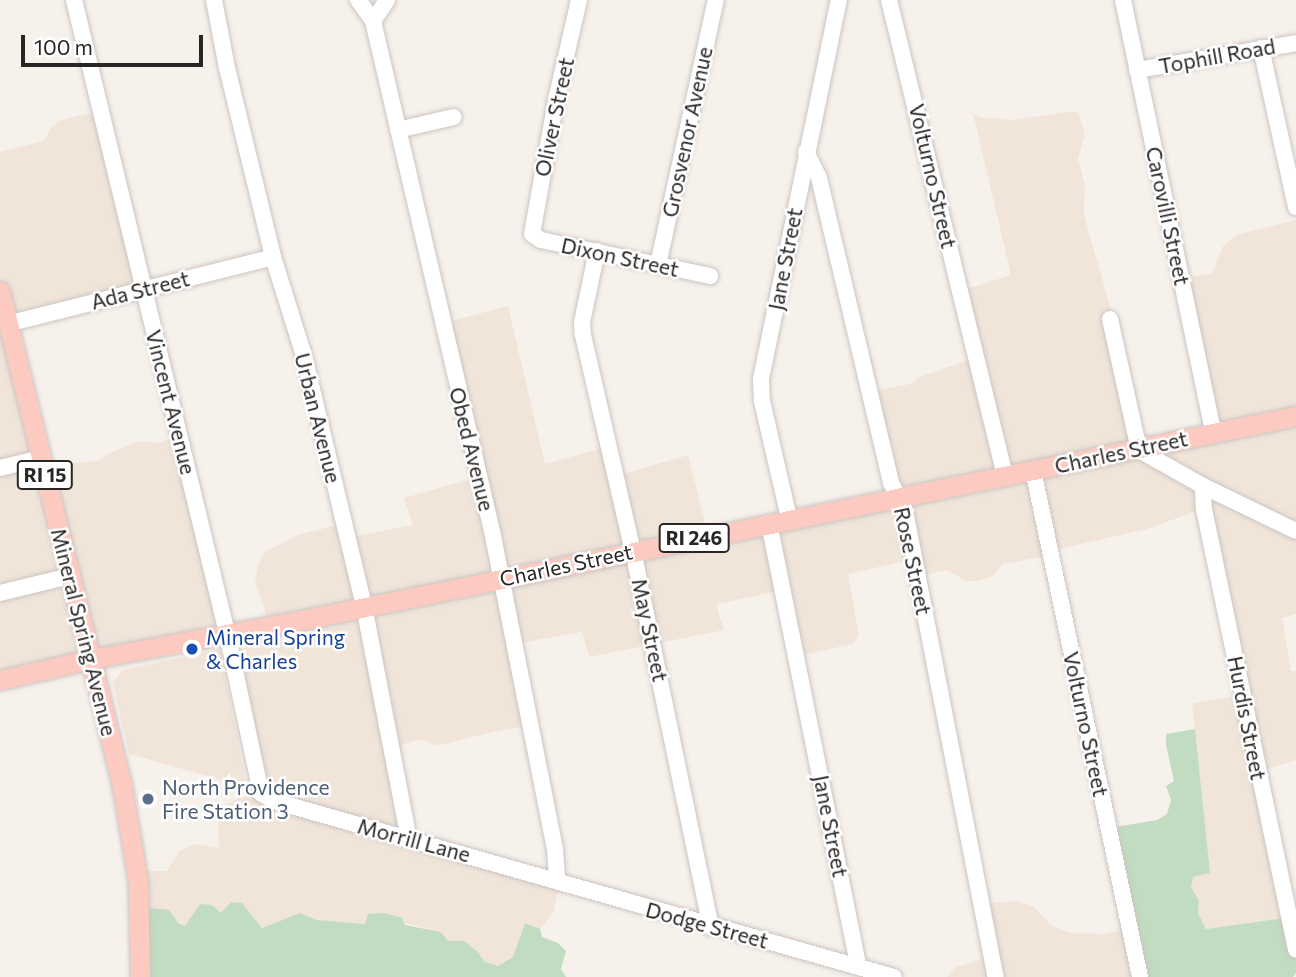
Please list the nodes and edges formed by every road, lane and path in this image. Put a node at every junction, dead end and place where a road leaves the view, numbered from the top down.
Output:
1 (74, 0) edge
2 (214, 0) edge
3 (358, 0) edge
4 (387, 0) edge
5 (579, 0) edge
6 (716, 0) edge
7 (839, 0) edge
8 (889, 0) edge
9 (1123, 0) edge
10 (373, 21) junction
11 (1296, 43) edge
12 (1261, 48) junction
13 (1138, 70) junction
14 (454, 117) dead end
15 (398, 130) junction
16 (806, 152) junction
17 (1296, 207) edge
18 (532, 234) joint
19 (597, 251) junction
20 (273, 257) junction
21 (658, 265) junction
22 (710, 276) dead end
23 (143, 289) junction
24 (0, 291) edge
25 (1110, 318) dead end
26 (6, 337) edge
27 (1296, 416) edge
28 (1213, 432) junction
29 (1139, 450) junction
30 (41, 458) junction
31 (0, 468) edge
32 (1033, 470) junction
33 (1005, 475) junction
34 (1203, 486) junction
35 (899, 496) junction
36 (789, 518) junction
37 (769, 523) junction
38 (1296, 531) edge
39 (633, 551) junction
40 (70, 576) junction
41 (501, 578) junction
42 (0, 593) edge
43 (364, 606) junction
44 (227, 633) junction
45 (91, 659) junction
46 (0, 680) edge
47 (271, 800) joint
48 (409, 839) junction
49 (557, 880) junction
50 (711, 927) junction
51 (1296, 950) edge
52 (858, 965) junction
53 (140, 977) edge
54 (894, 977) edge
55 (996, 977) edge
56 (1140, 977) edge

1 - 23 street, Vincent Avenue
2 - 20 street, Urban Avenue
3 - 10 street, Obed Avenue
4 - 10 street
5 - 18 street, Oliver Street
6 - 21 street, Grosvenor Avenue
7 - 16 street, Jane Street
8 - 33 street, Volturno Street
9 - 13 street, Carovilli Street
10 - 15 street, Obed Avenue
11 - 12 street, Tophill Road
12 - 13 street, Tophill Road
12 - 17 street
13 - 28 street, Carovilli Street
14 - 15 street
15 - 41 street, Obed Avenue
16 - 35 street, Rose Street
16 - 36 street, Jane Street
18 - 19 street, Dixon Street
19 - 21 street, Dixon Street
19 - 39 street, May Street
20 - 23 street, Ada Street
20 - 43 street, Urban Avenue
21 - 22 street, Dixon Street
23 - 26 street, Ada Street
23 - 44 street, Vincent Avenue
24 - 26 main road, Mineral Spring Avenue / RI 15
25 - 29 street
26 - 30 main road, Mineral Spring Avenue / RI 15
27 - 28 main road, Charles Street / RI 246
28 - 29 main road, Charles Street / RI 246
29 - 32 main road, Charles Street / RI 246
29 - 34 street
30 - 31 street
30 - 40 main road, Mineral Spring Avenue / RI 15
32 - 33 main road, Charles Street / RI 246
32 - 56 street, Volturno Street
33 - 35 main road, Charles Street / RI 246
34 - 38 street
34 - 51 street, Hurdis Street
35 - 36 main road, Charles Street / RI 246
35 - 55 street, Rose Street
36 - 37 main road, Charles Street / RI 246
37 - 39 main road, Charles Street / RI 246
37 - 52 street, Jane Street
39 - 41 main road, Charles Street / RI 246
39 - 50 street, May Street
40 - 42 street
40 - 45 main road, Mineral Spring Avenue / RI 15
41 - 43 main road, Charles Street / RI 246
41 - 49 street, Obed Avenue
43 - 44 main road, Charles Street / RI 246
43 - 48 street, Urban Avenue
44 - 45 main road, Charles Street / RI 246
44 - 47 street, Vincent Avenue
45 - 46 main road, Charles Street / RI 246
45 - 53 main road, Mineral Spring Avenue / RI 15
47 - 48 street, Morrill Lane
48 - 49 street, Morrill Lane
49 - 50 street, Dodge Street
50 - 52 street, Dodge Street
52 - 54 street, Dodge Street

